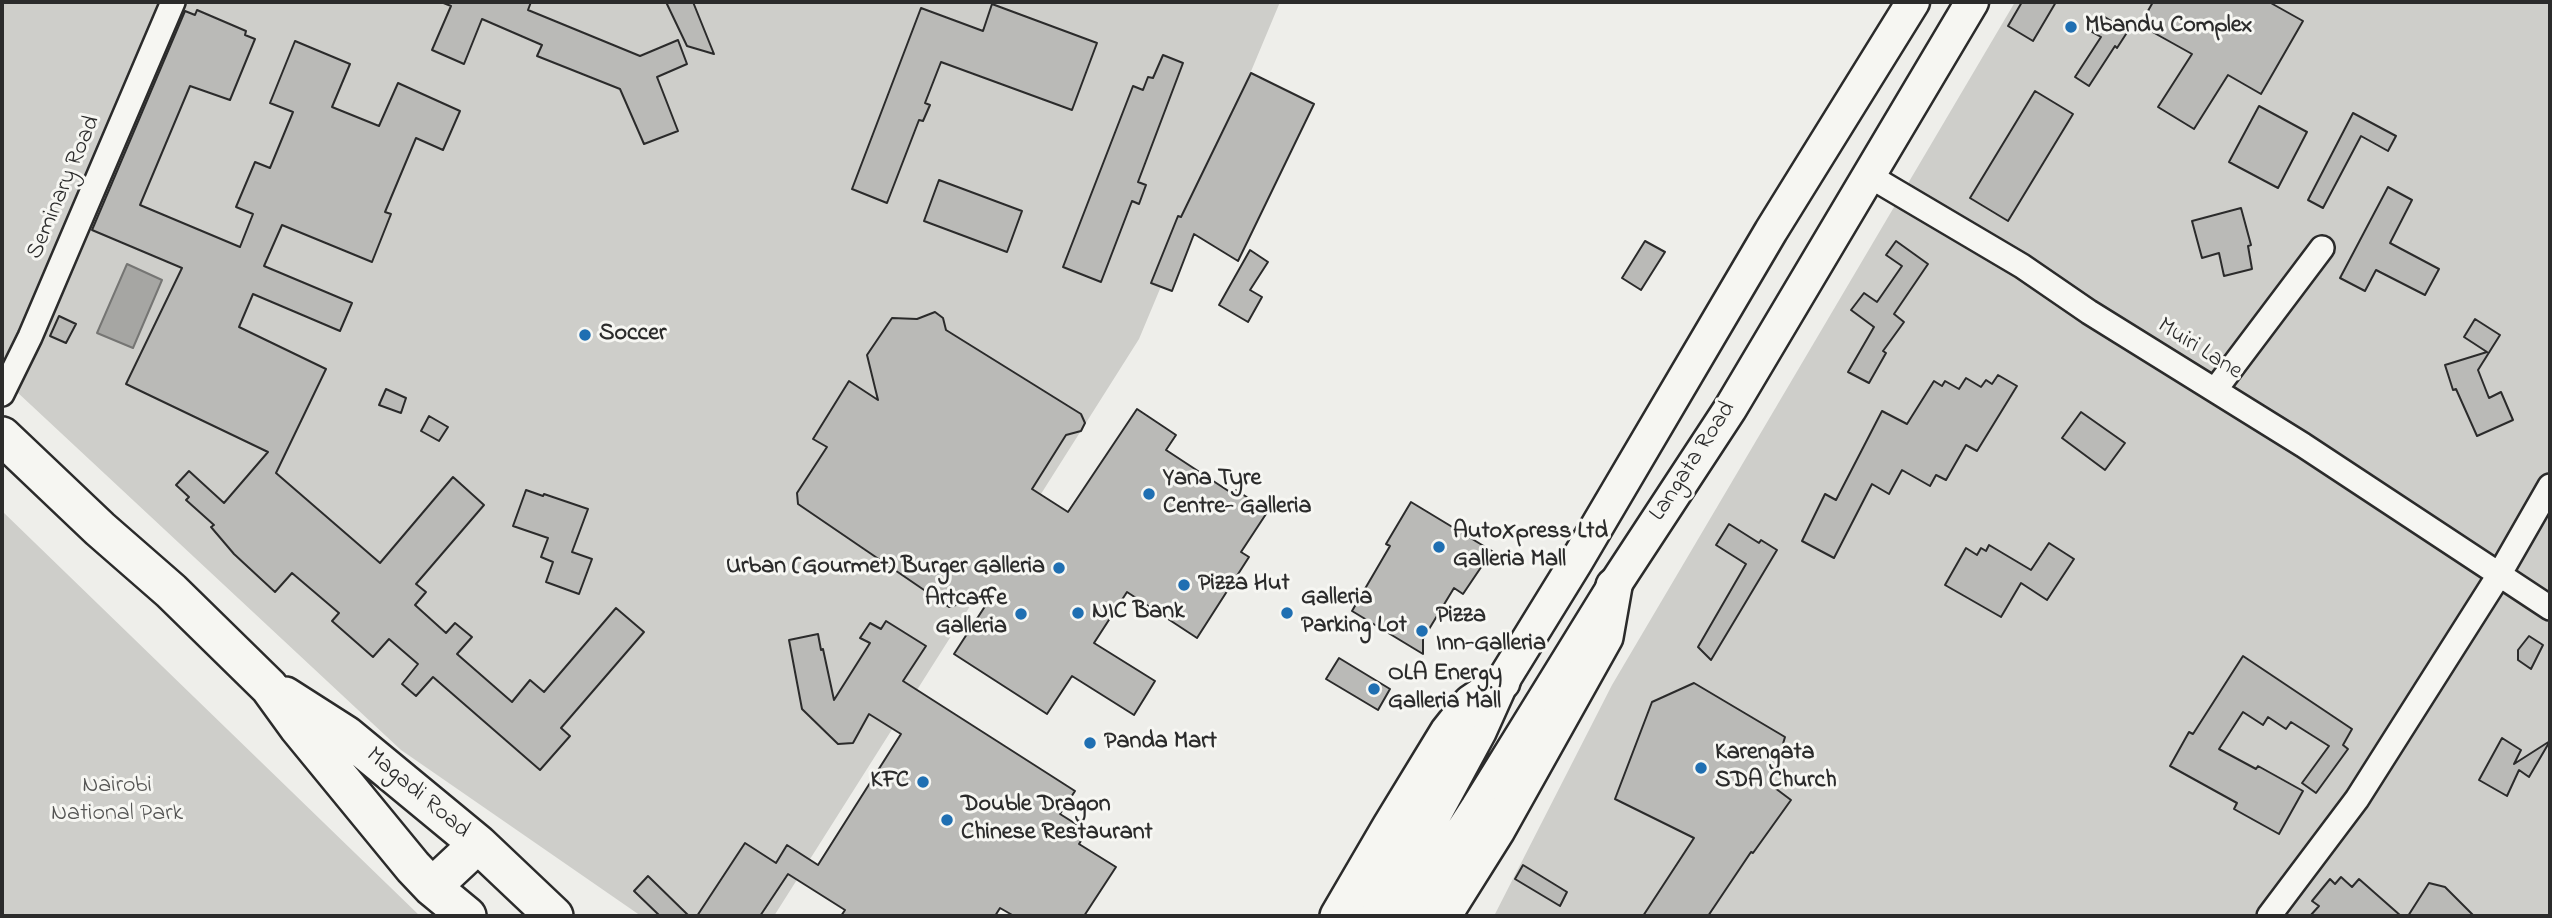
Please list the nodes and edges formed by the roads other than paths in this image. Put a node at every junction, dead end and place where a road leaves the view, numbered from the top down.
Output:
1 (173, 2) edge
2 (1913, 2) edge
3 (1972, 2) edge
4 (1868, 175) junction
5 (2322, 248) dead end
6 (2215, 390) junction
7 (2, 394) edge
8 (2, 436) edge
9 (2550, 486) edge
10 (2498, 575) junction
11 (1614, 586) junction
12 (2550, 608) edge
13 (1502, 682) junction
14 (269, 687) junction
15 (1497, 830) junction
16 (478, 844) junction
17 (432, 887) junction
18 (467, 916) edge
19 (554, 916) edge
20 (1338, 916) edge
21 (1373, 916) edge
22 (1407, 916) edge
23 (1443, 916) edge
24 (1455, 916) edge
25 (2269, 916) edge

1 - 7 street, Seminary Road
2 - 13 main road, Langata Road
3 - 4 main road, Langata Road
4 - 6 street, Muiri Lane
4 - 11 main road, Langata Road
5 - 6 street
6 - 10 street, Muiri Lane
8 - 14 highway, Magadi Road
9 - 10 street
10 - 12 street, Muiri Lane
10 - 25 street
11 - 15 main road
11 - 22 main road, Langata Road
13 - 20 main road
13 - 21 main road, Langata Road
14 - 16 highway, Magadi Road
14 - 17 highway, Magadi Road
15 - 23 main road
15 - 24 main road
16 - 17 highway
16 - 19 highway, Magadi Road
17 - 18 highway, Magadi Road

